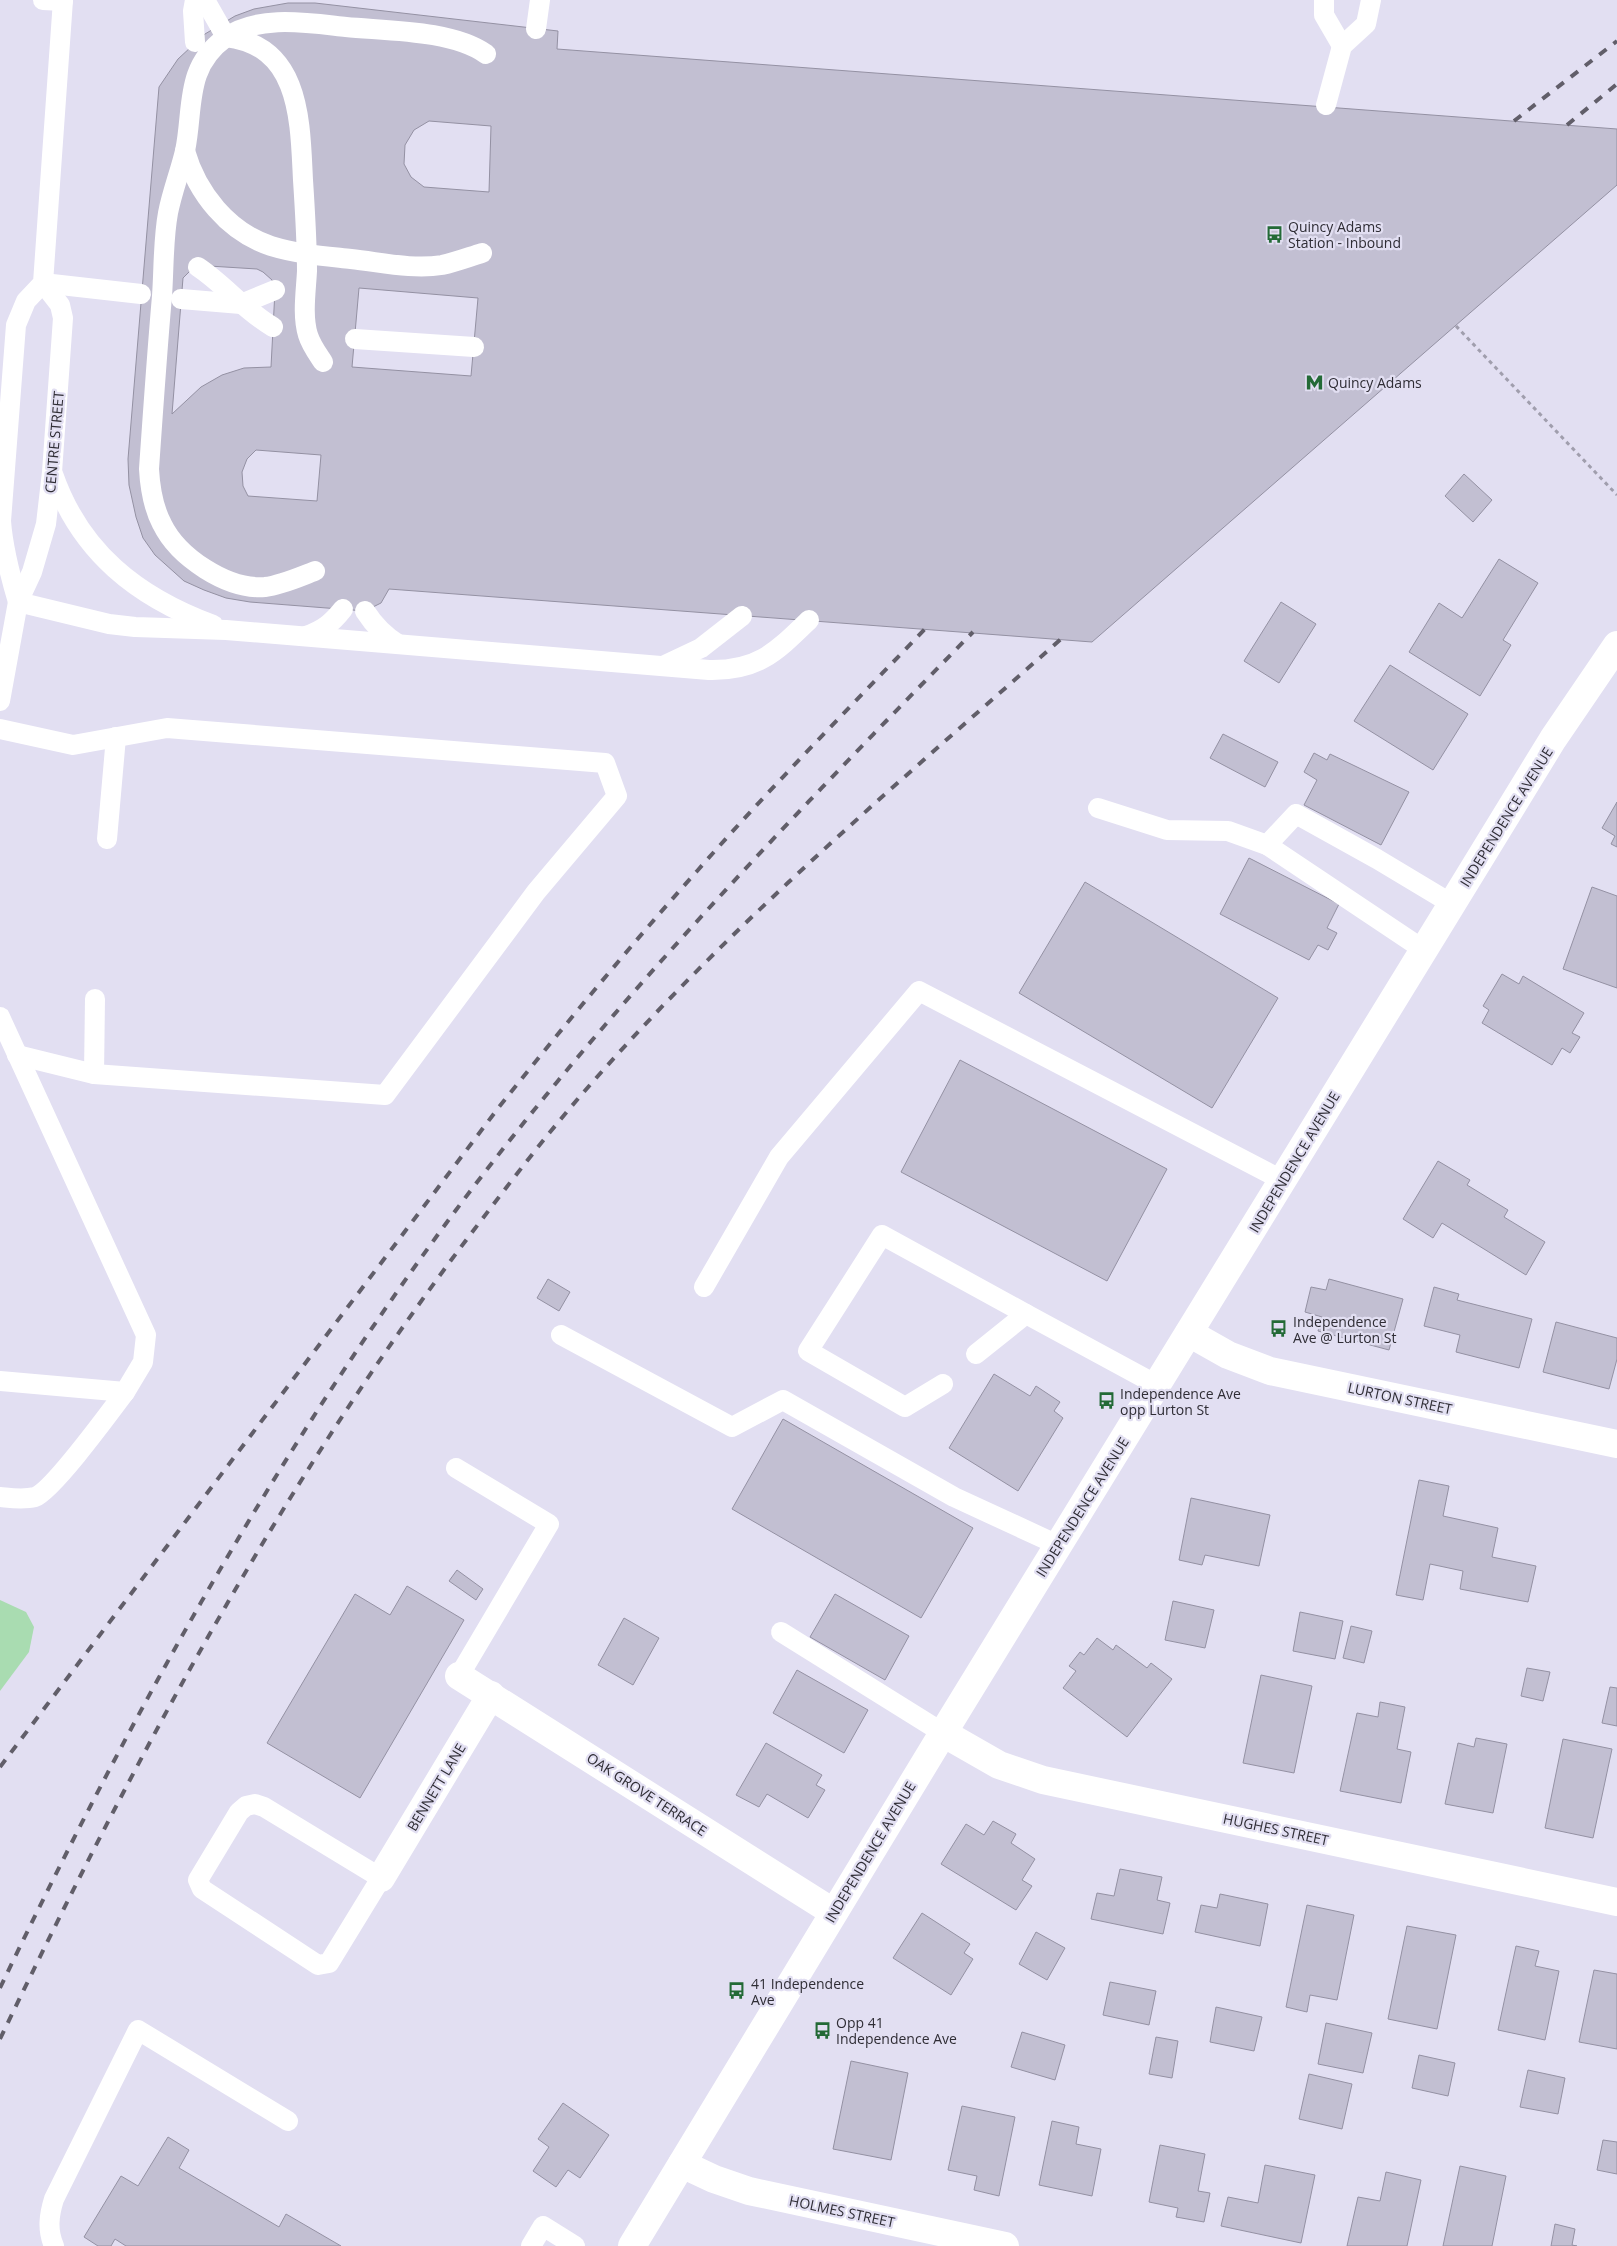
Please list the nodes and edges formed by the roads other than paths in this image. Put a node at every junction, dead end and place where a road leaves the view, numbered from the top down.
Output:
1 (43, 0) edge
2 (195, 0) edge
3 (205, 0) edge
4 (540, 0) edge
5 (1324, 0) edge
6 (1371, 0) edge
7 (63, 1) edge
8 (536, 29) dead end
9 (223, 31) junction
10 (194, 42) dead end
11 (1342, 46) junction
12 (486, 54) dead end
13 (1326, 105) dead end
14 (185, 151) junction
15 (482, 253) dead end
16 (307, 254) junction
17 (198, 267) dead end
18 (43, 283) junction
19 (275, 290) dead end
20 (141, 294) dead end
21 (181, 299) dead end
22 (241, 304) junction
23 (273, 327) dead end
24 (355, 340) dead end
25 (474, 347) dead end
26 (323, 362) dead end
27 (52, 472) junction
28 (316, 571) dead end
29 (18, 602) junction
30 (343, 609) dead end
31 (364, 611) dead end
32 (742, 616) dead end
33 (809, 620) dead end
34 (226, 630) junction
35 (304, 637) junction
36 (400, 644) junction
37 (1617, 645) edge
38 (664, 666) junction
39 (0, 701) edge
40 (0, 729) edge
41 (116, 737) junction
42 (1098, 808) dead end
43 (107, 839) dead end
44 (1266, 845) junction
45 (1452, 904) junction
46 (1424, 950) junction
47 (95, 999) dead end
48 (0, 1017) edge
49 (17, 1054) junction
50 (94, 1074) junction
51 (1282, 1180) junction
52 (704, 1287) dead end
53 (1026, 1314) junction
54 (1189, 1333) junction
55 (560, 1335) dead end
56 (976, 1354) dead end
57 (0, 1381) edge
58 (943, 1384) dead end
59 (1157, 1385) junction
60 (125, 1392) junction
61 (1617, 1444) edge
62 (456, 1468) dead end
63 (0, 1497) edge
64 (1058, 1546) junction
65 (780, 1632) dead end
66 (459, 1676) joint
67 (491, 1695) junction
68 (943, 1733) junction
69 (381, 1878) junction
70 (1617, 1902) edge
71 (834, 1912) junction
72 (288, 2121) dead end
73 (682, 2164) junction
74 (54, 2246) edge
75 (531, 2246) edge
76 (575, 2246) edge
77 (632, 2246) edge
78 (1005, 2246) edge

1 - 7 lane
2 - 10 lane
3 - 9 lane
4 - 8 lane
5 - 11 lane
6 - 11 lane
7 - 18 lane
9 - 12 lane
9 - 14 lane
9 - 16 lane
11 - 13 lane
14 - 16 lane
14 - 28 lane
15 - 16 lane
16 - 26 lane
17 - 22 lane
18 - 20 lane
18 - 27 lane, CENTRE STREET
18 - 29 lane, CENTRE STREET
19 - 22 lane
21 - 22 lane
22 - 23 lane
24 - 25 lane
27 - 29 lane, CENTRE STREET
27 - 34 lane
29 - 34 lane
29 - 39 lane, CENTRE STREET
30 - 35 lane
31 - 36 lane
32 - 38 lane
33 - 38 lane
34 - 35 lane
35 - 36 lane
36 - 38 lane
37 - 45 street, INDEPENDENCE AVENUE
40 - 41 lane
41 - 43 lane
41 - 50 lane
42 - 44 lane
44 - 45 lane
44 - 46 lane
45 - 46 street, INDEPENDENCE AVENUE
46 - 51 street, INDEPENDENCE AVENUE
47 - 50 lane
48 - 49 lane
49 - 50 lane
49 - 60 lane
51 - 52 lane
51 - 54 street, INDEPENDENCE AVENUE
53 - 56 lane
53 - 58 lane
53 - 59 lane
54 - 59 street, INDEPENDENCE AVENUE
54 - 61 street, LURTON STREET
55 - 64 lane
57 - 60 lane
59 - 64 street, INDEPENDENCE AVENUE
60 - 63 lane
62 - 66 lane
64 - 68 street, INDEPENDENCE AVENUE
65 - 68 lane
66 - 67 street, OAK GROVE TERRACE
67 - 69 street, BENNETT LANE
67 - 71 street, OAK GROVE TERRACE
68 - 70 street, HUGHES STREET
68 - 71 street, INDEPENDENCE AVENUE
69 - 69 lane
71 - 73 street, INDEPENDENCE AVENUE
72 - 74 lane
73 - 77 street, INDEPENDENCE AVENUE
73 - 78 street, HOLMES STREET
75 - 76 lane

